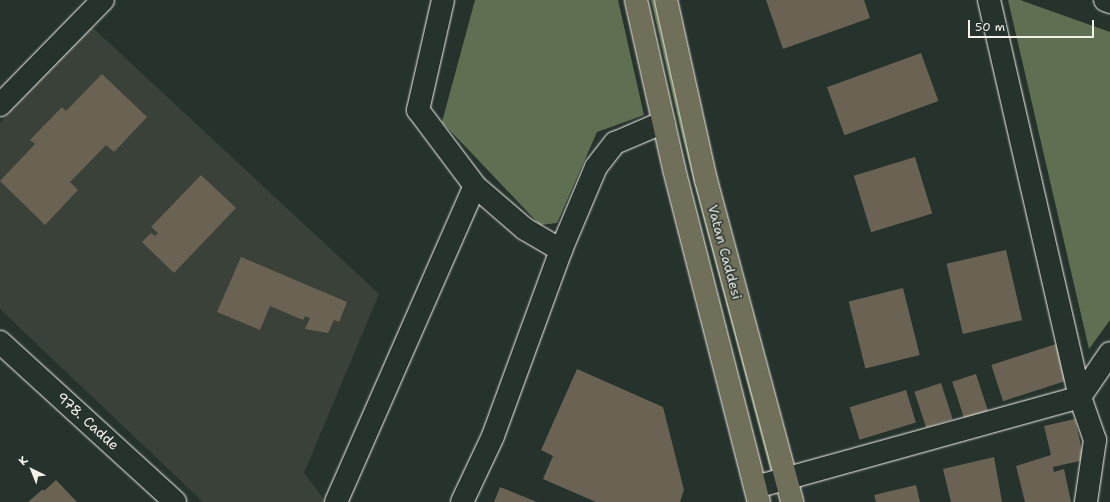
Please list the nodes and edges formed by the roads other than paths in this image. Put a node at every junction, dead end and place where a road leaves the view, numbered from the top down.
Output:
1 (103, 0) edge
2 (443, 0) edge
3 (636, 0) edge
4 (666, 0) edge
5 (989, 0) edge
6 (1105, 0) edge
7 (1110, 2) edge
8 (0, 105) edge
9 (664, 122) junction
10 (475, 186) junction
11 (561, 250) junction
12 (0, 342) edge
13 (1110, 353) edge
14 (1080, 397) junction
15 (786, 479) junction
16 (758, 495) edge
17 (175, 502) edge
18 (336, 502) edge
19 (462, 502) edge
20 (792, 502) edge
21 (1086, 502) edge

1 - 8 street
2 - 10 street
3 - 9 main road, Vatan Caddesi
4 - 15 main road, Vatan Caddesi
5 - 14 street
6 - 7 street
9 - 11 street
9 - 16 main road, Vatan Caddesi
10 - 11 street
10 - 18 street
11 - 19 street
12 - 17 street, 978. Cadde
13 - 14 street
14 - 15 street
14 - 21 street
15 - 16 street
15 - 20 main road, Vatan Caddesi

